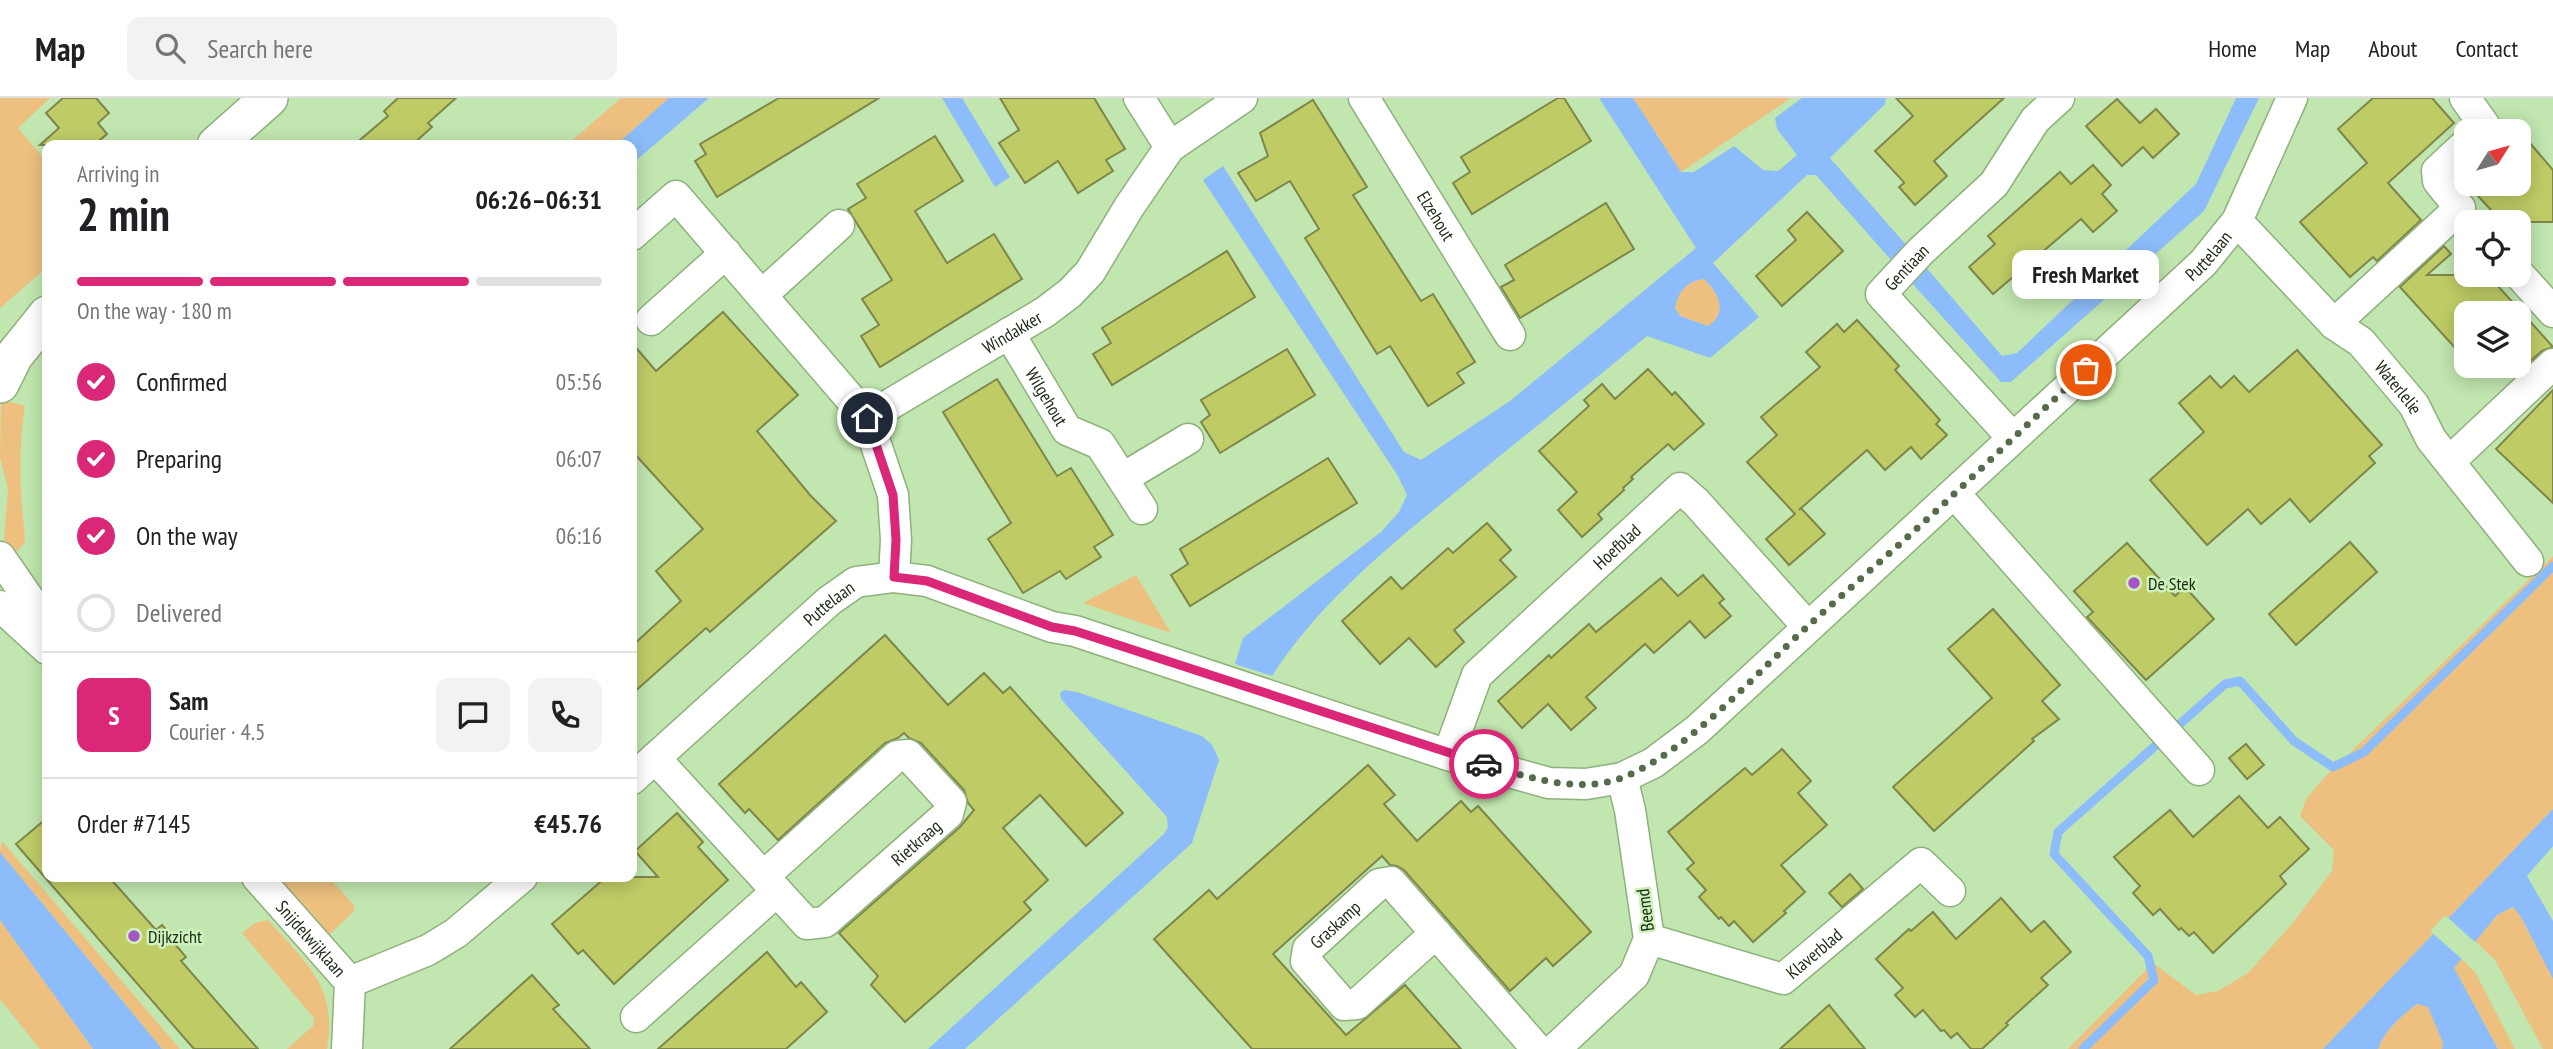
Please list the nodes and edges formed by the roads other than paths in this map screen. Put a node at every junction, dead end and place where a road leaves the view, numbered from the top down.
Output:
1 (269, 98) edge
2 (1139, 98) edge
3 (1242, 98) edge
4 (1364, 98) edge
5 (2059, 98) edge
6 (2292, 98) edge
7 (2465, 98) edge
8 (2480, 119) edge
9 (222, 140) edge
10 (1170, 146) junction
11 (2454, 155) edge
12 (2462, 210) edge
13 (2237, 221) junction
14 (839, 225) dead end
15 (2454, 225) edge
16 (637, 230) edge
17 (726, 253) junction
18 (2531, 287) edge
19 (762, 295) junction
20 (42, 299) edge
21 (2553, 312) edge
22 (651, 320) dead end
23 (42, 322) edge
24 (2334, 324) junction
25 (1009, 333) junction
26 (0, 335) edge
27 (1510, 335) dead end
28 (2553, 364) edge
29 (0, 384) edge
30 (867, 418) junction
31 (2012, 438) junction
32 (1188, 439) dead end
33 (2450, 461) junction
34 (1123, 478) junction
35 (1955, 494) junction
36 (1142, 509) dead end
37 (0, 557) edge
38 (2528, 561) dead end
39 (894, 577) junction
40 (0, 606) edge
41 (42, 618) edge
42 (1807, 626) junction
43 (42, 644) edge
44 (1448, 755) junction
45 (655, 758) junction
46 (2199, 770) dead end
47 (637, 774) edge
48 (1622, 778) junction
49 (261, 882) edge
50 (516, 882) edge
51 (770, 884) junction
52 (1950, 891) dead end
53 (1436, 933) dead end
54 (1649, 939) junction
55 (350, 982) junction
56 (636, 1017) dead end
57 (347, 1049) edge
58 (1537, 1049) edge
59 (1555, 1049) edge

1 - 9 main road
2 - 10 street
3 - 10 street, Windakker
4 - 27 street, Elzehout
5 - 31 street, Gentiaan
6 - 13 street, Puttelaan
7 - 8 street
10 - 25 street, Windakker
11 - 12 street
13 - 24 street, Waterlelie
13 - 31 street, Puttelaan
14 - 19 street
15 - 24 street
16 - 17 street
17 - 19 street
17 - 22 street
18 - 21 street
19 - 30 street
20 - 26 main road
23 - 29 main road
24 - 33 street, Waterlelie
25 - 30 street, Windakker
25 - 34 street, Wilgehout
28 - 33 street
30 - 39 street
31 - 35 street, Puttelaan
32 - 34 street
33 - 38 street, Waterlelie
34 - 36 street, Wilgehout
35 - 42 street, Puttelaan
35 - 46 street
37 - 41 street
39 - 44 street, Puttelaan
39 - 45 street, Puttelaan
40 - 43 street
42 - 44 street, Hoefblad
42 - 48 street, Puttelaan
44 - 48 street, Puttelaan
45 - 47 street, Puttelaan
45 - 51 street, Rietkraag
48 - 54 street, Beemd
49 - 55 street, Snijdelwijklaan
50 - 55 street
51 - 51 street, Rietkraag
51 - 56 street, Rietkraag
52 - 54 street, Klaverblad
53 - 58 street
54 - 59 street, Beemd
55 - 57 street, Snijdelwijklaan

